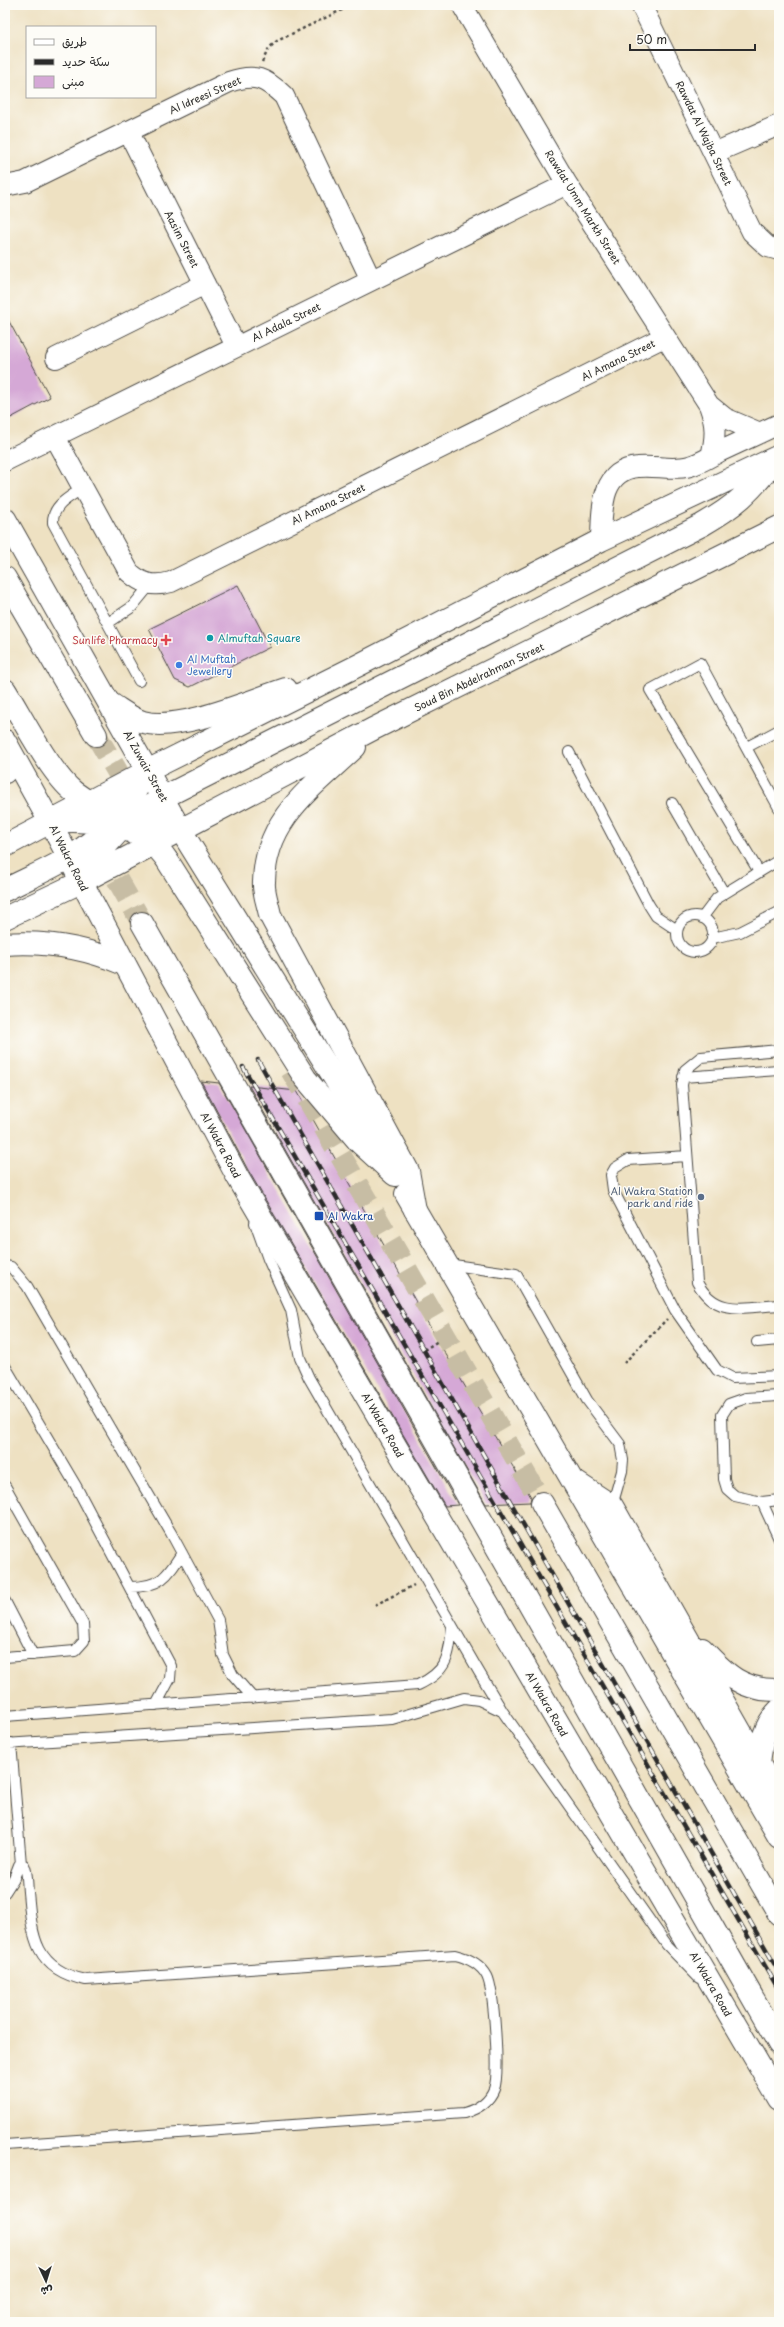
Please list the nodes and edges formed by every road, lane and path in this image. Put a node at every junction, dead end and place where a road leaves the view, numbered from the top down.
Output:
1 (352, 5) edge
2 (462, 5) edge
3 (641, 5) edge
4 (258, 77) junction
5 (779, 125) edge
6 (128, 131) junction
7 (714, 153) junction
8 (567, 184) junction
9 (5, 186) edge
10 (779, 250) edge
11 (371, 280) junction
12 (205, 284) junction
13 (664, 337) junction
14 (236, 346) junction
15 (56, 358) dead end
16 (709, 405) junction
17 (779, 424) edge
18 (760, 433) junction
19 (55, 437) junction
20 (711, 456) junction
21 (777, 457) edge
22 (5, 461) edge
23 (83, 488) junction
24 (5, 519) edge
25 (779, 527) edge
26 (601, 540) junction
27 (5, 578) edge
28 (150, 585) junction
29 (108, 623) junction
30 (359, 665) junction
31 (140, 681) dead end
32 (5, 690) edge
33 (111, 704) junction
34 (373, 729) junction
35 (779, 730) edge
36 (96, 735) tunnel mouth
37 (5, 741) edge
38 (747, 748) junction
39 (569, 752) dead end
40 (149, 770) junction
41 (164, 797) junction
42 (90, 801) junction
43 (672, 803) dead end
44 (779, 808) edge
45 (120, 821) junction
46 (50, 822) junction
47 (180, 829) junction
48 (152, 844) junction
49 (5, 846) edge
50 (69, 858) junction
51 (779, 860) edge
52 (759, 872) junction
53 (81, 882) junction
54 (5, 890) edge
55 (724, 893) junction
56 (779, 912) edge
57 (5, 918) edge
58 (702, 918) junction
59 (142, 922) tunnel mouth
60 (677, 930) junction
61 (712, 938) junction
62 (5, 944) edge
63 (124, 964) junction
64 (779, 1050) edge
65 (779, 1070) edge
66 (683, 1077) junction
67 (687, 1156) junction
68 (318, 1163) dead end
69 (395, 1175) junction
70 (237, 1176) junction
71 (415, 1210) junction
72 (447, 1264) junction
73 (5, 1266) edge
74 (779, 1305) edge
75 (675, 1310) junction
76 (779, 1340) edge
77 (438, 1341) dead end
78 (757, 1342) dead end
79 (424, 1350) junction
80 (624, 1363) dead end
81 (5, 1366) edge
82 (779, 1376) edge
83 (779, 1396) edge
84 (470, 1430) dead end
85 (573, 1480) junction
86 (5, 1486) edge
87 (779, 1500) edge
88 (762, 1502) junction
89 (542, 1503) tunnel mouth
90 (612, 1506) junction
91 (779, 1539) edge
92 (182, 1553) junction
93 (426, 1580) junction
94 (130, 1587) junction
95 (5, 1601) edge
96 (375, 1605) dead end
97 (679, 1624) junction
98 (452, 1626) junction
99 (34, 1655) junction
100 (5, 1657) edge
101 (779, 1690) edge
102 (253, 1698) junction
103 (156, 1705) junction
104 (779, 1710) edge
105 (504, 1712) junction
106 (5, 1716) edge
107 (8, 1744) edge
108 (759, 1764) junction
109 (779, 1799) edge
110 (779, 1837) edge
111 (21, 1864) junction
112 (5, 1892) edge
113 (779, 1914) edge
114 (721, 2001) junction
115 (779, 2044) edge
116 (779, 2099) edge
117 (5, 2145) edge

1 - 4 path
2 - 8 street, Rawdat Umm Markh Street
3 - 7 street, Rawdat Al Wajba Street
4 - 6 street, Al Idreesi Street
4 - 11 street
5 - 7 street
6 - 9 street, Al Idreesi Street
6 - 12 street, Aasim Street
7 - 10 street, Rawdat Al Wajba Street
8 - 11 street, Al Adala Street
8 - 13 street, Rawdat Umm Markh Street
11 - 14 street, Al Adala Street
12 - 14 street, Aasim Street
12 - 15 street
13 - 16 street, Rawdat Umm Markh Street
13 - 28 street, Al Amana Street
14 - 19 street, Al Adala Street
16 - 18 street, Rawdat Umm Markh Street
16 - 20 street, Rawdat Umm Markh Street
17 - 18 street
18 - 20 street
19 - 22 street, Al Adala Street
19 - 23 street
20 - 26 street
21 - 26 main road
21 - 41 main road
23 - 28 street
23 - 29 lane
24 - 33 main road
25 - 34 main road, Soud Bin Abdelrahman Street
26 - 30 main road
27 - 36 main road
28 - 29 lane
29 - 31 lane
30 - 33 main road
30 - 40 main road
32 - 42 main road
33 - 40 main road, Al Zuwair Street
34 - 47 main road, Soud Bin Abdelrahman Street
34 - 71 main road
35 - 38 lane
37 - 46 main road, Al Wakra Road
38 - 44 lane
38 - 52 lane
39 - 60 lane
40 - 41 main road, Al Zuwair Street
40 - 42 main road
40 - 45 main road
41 - 45 main road
41 - 47 main road, Al Zuwair Street
42 - 45 main road
42 - 46 main road
43 - 55 lane
45 - 46 main road
45 - 47 main road
45 - 48 main road
45 - 50 main road
45 - 53 main road
46 - 49 main road
46 - 50 main road, Al Wakra Road
47 - 48 main road, Soud Bin Abdelrahman Street
47 - 69 main road
48 - 53 main road, Soud Bin Abdelrahman Street
48 - 69 main road
50 - 53 main road, Al Wakra Road
50 - 54 main road
51 - 52 lane
52 - 55 lane
53 - 57 main road, Soud Bin Abdelrahman Street
53 - 63 main road, Al Wakra Road
55 - 58 lane
56 - 61 lane
58 - 60 lane
58 - 61 lane
59 - 115 main road
60 - 61 lane
62 - 63 main road
63 - 70 main road, Al Wakra Road
64 - 66 lane
65 - 66 lane
66 - 67 lane
67 - 74 lane
67 - 75 lane
68 - 79 path
69 - 71 main road
70 - 93 lane
70 - 114 main road, Al Wakra Road
71 - 72 main road
72 - 85 main road
72 - 90 lane
73 - 92 lane
75 - 80 path
75 - 82 lane
76 - 78 lane
77 - 79 path
79 - 84 path
81 - 94 lane
83 - 88 lane
85 - 90 main road
85 - 110 main road
86 - 99 lane
87 - 88 lane
88 - 91 lane
89 - 113 main road
90 - 97 main road
92 - 94 lane
92 - 102 lane
93 - 96 path
93 - 98 lane
94 - 103 lane
95 - 99 lane
97 - 101 main road
97 - 108 main road
98 - 102 lane
98 - 105 lane
99 - 100 lane
102 - 103 lane
103 - 106 lane
104 - 108 main road
105 - 107 lane
105 - 114 lane
107 - 111 lane
108 - 109 main road
111 - 112 lane
111 - 117 lane
114 - 116 main road, Al Wakra Road

